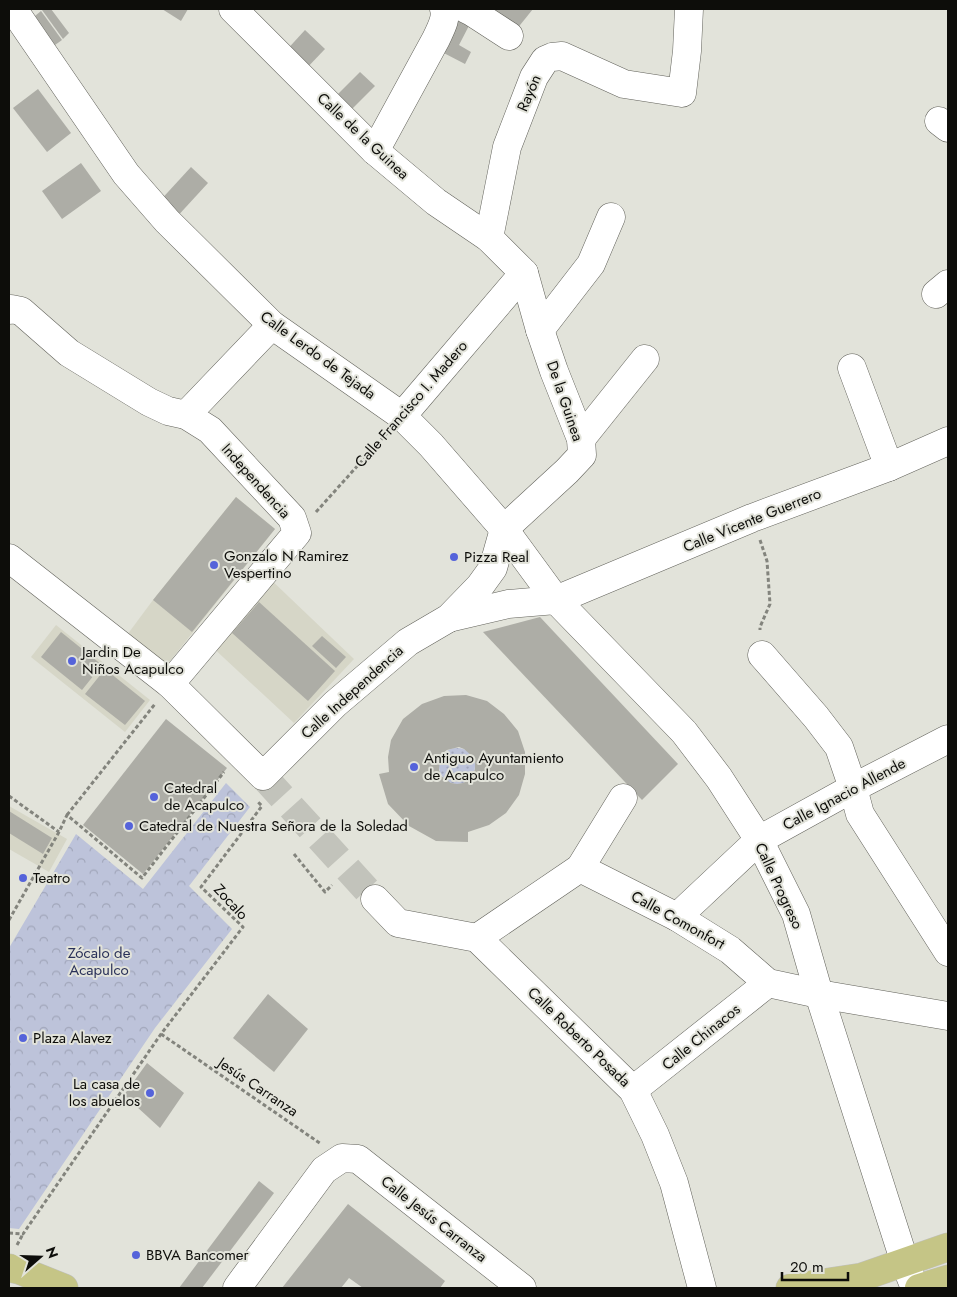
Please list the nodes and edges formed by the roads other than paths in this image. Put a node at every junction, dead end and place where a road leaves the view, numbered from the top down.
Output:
1 (444, 9) edge
2 (466, 9) edge
3 (689, 9) edge
4 (12, 11) edge
5 (244, 12) edge
6 (508, 36) dead end
7 (374, 151) junction
8 (611, 217) dead end
9 (489, 238) junction
10 (524, 273) junction
11 (10, 310) edge
12 (272, 324) junction
13 (540, 330) junction
14 (646, 360) dead end
15 (852, 368) dead end
16 (186, 415) junction
17 (402, 416) junction
18 (581, 439) junction
19 (948, 441) edge
20 (889, 467) junction
21 (504, 529) junction
22 (9, 558) edge
23 (556, 600) junction
24 (449, 618) junction
25 (762, 655) road end
26 (170, 684) junction
27 (948, 739) edge
28 (853, 788) junction
29 (624, 798) dead end
30 (759, 840) junction
31 (580, 868) junction
32 (375, 899) tunnel mouth
33 (677, 917) junction
34 (477, 938) junction
35 (948, 952) edge
36 (768, 983) junction
37 (819, 994) junction
38 (948, 1016) edge
39 (634, 1090) junction
40 (948, 1248) edge
41 (905, 1263) junction
42 (9, 1268) edge
43 (948, 1279) edge
44 (64, 1288) edge
45 (237, 1288) edge
46 (522, 1288) edge
47 (702, 1288) edge
48 (790, 1288) edge
49 (914, 1288) edge
50 (919, 1288) edge

1 - 7 street
2 - 6 street
3 - 9 street, Rayón
4 - 12 street, Calle Lerdo de Tejada
5 - 7 street, Calle de la Guinea
7 - 9 street, Calle de la Guinea
8 - 13 street
9 - 10 street, Calle de la Guinea
10 - 13 street, De la Guinea
10 - 17 street, Calle Francisco I. Madero
11 - 16 street, Independencia
12 - 16 street
12 - 17 street, Calle Lerdo de Tejada
13 - 18 street, De la Guinea
14 - 18 street
15 - 20 street
16 - 26 street, Independencia
17 - 21 street, Calle Lerdo de Tejada
18 - 21 street, De la Guinea
19 - 20 street, Calle Vicente Guerrero
20 - 23 street, Calle Vicente Guerrero
21 - 23 street, Calle Lerdo de Tejada
21 - 24 street, Calle Independencia
22 - 26 street
23 - 24 street, Calle Independencia
23 - 30 street, Calle Progreso
24 - 26 street, Calle Independencia
25 - 28 street
27 - 28 street, Calle Ignacio Allende
28 - 30 street, Calle Ignacio Allende
28 - 35 street
29 - 31 street
30 - 33 street, Calle Ignacio Allende
30 - 37 street, Calle Progreso
31 - 33 street, Calle Comonfort
31 - 34 street
32 - 34 street
33 - 36 street, Calle Comonfort
34 - 39 street, Calle Roberto Posada
36 - 37 street
36 - 39 street, Calle Chinacos
37 - 38 street
37 - 41 street, Calle Progreso
39 - 47 street, Calle Roberto Posada
40 - 41 main road
41 - 48 main road
41 - 49 street, Calle Progreso
42 - 44 main road
43 - 50 main road
45 - 46 street, Calle Jesús Carranza

